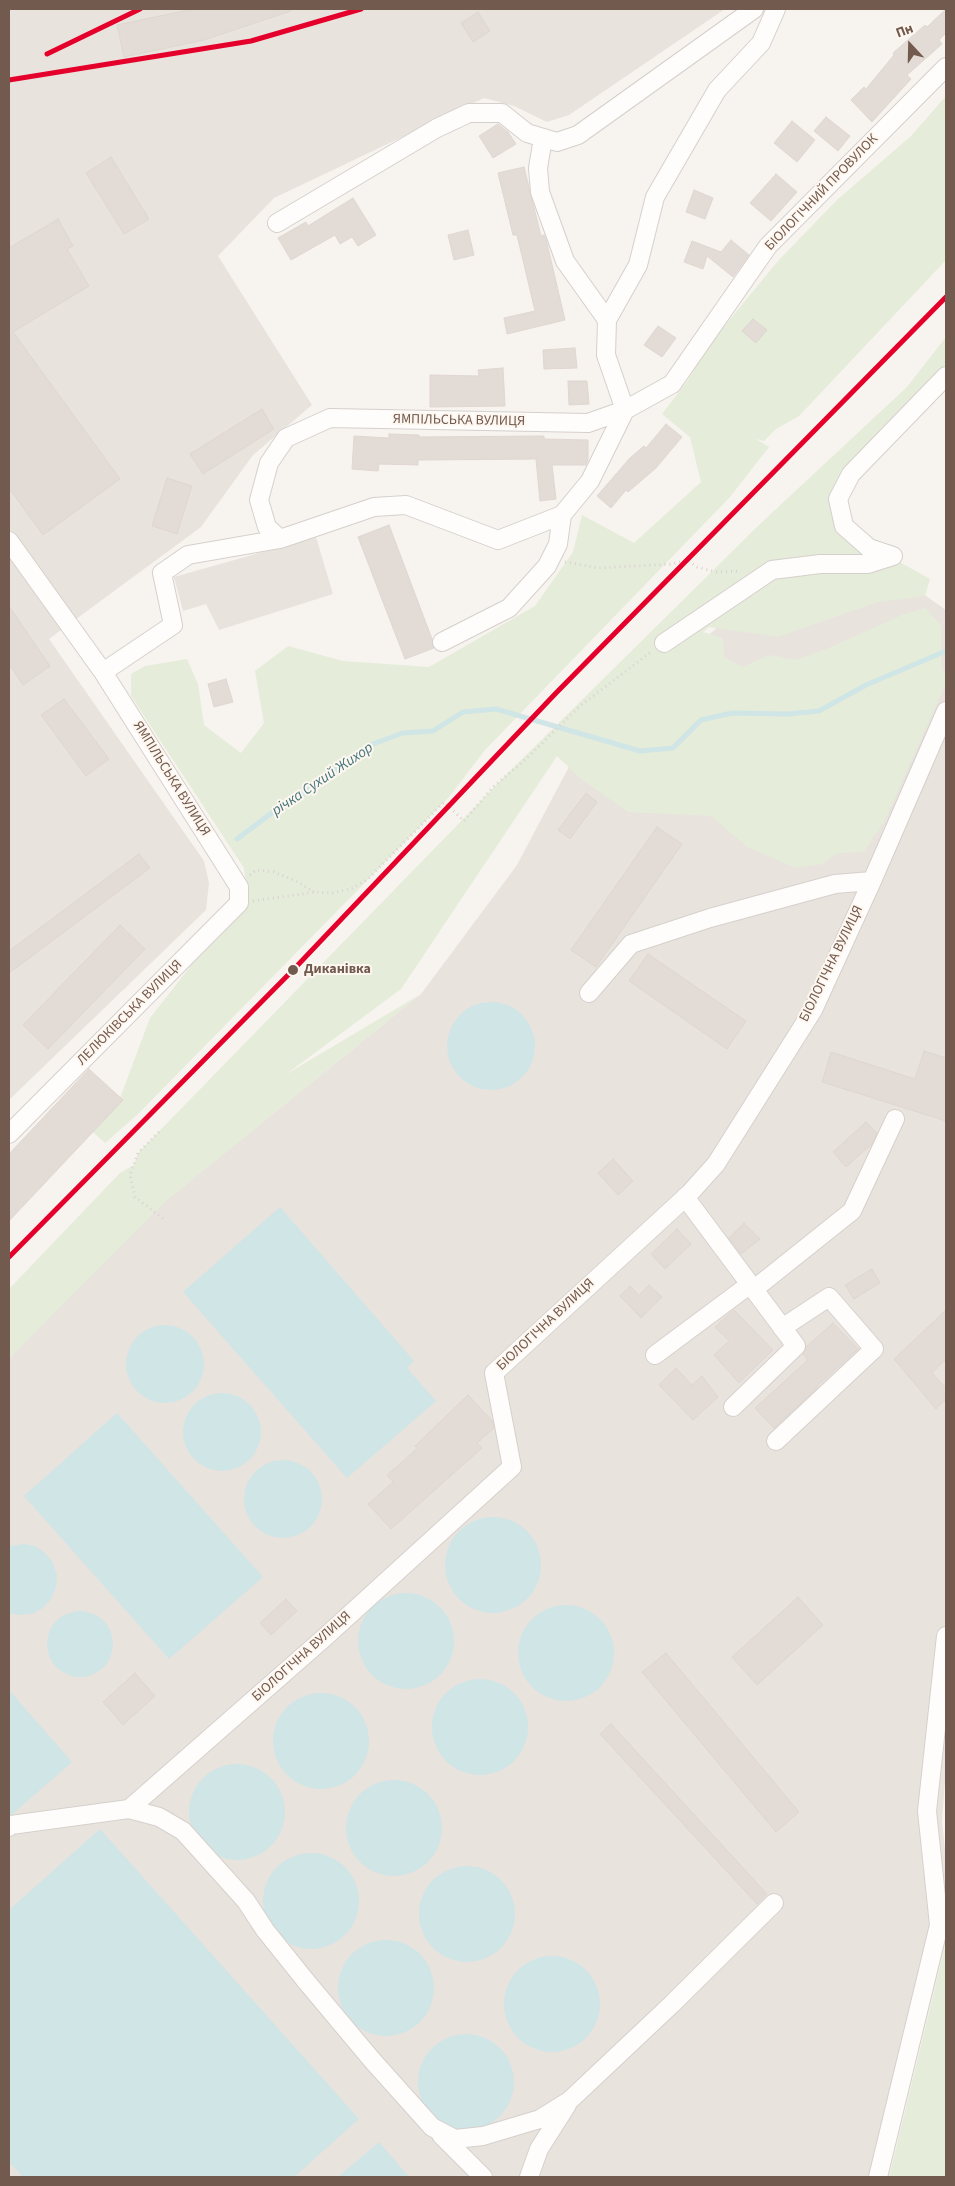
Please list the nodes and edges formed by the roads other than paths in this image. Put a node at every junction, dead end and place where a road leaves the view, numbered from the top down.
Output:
1 (754, 9) edge
2 (776, 9) edge
3 (946, 67) edge
4 (543, 138) junction
5 (277, 223) dead end
6 (607, 320) junction
7 (946, 376) edge
8 (625, 410) junction
9 (562, 516) junction
10 (280, 539) junction
11 (9, 541) edge
12 (442, 642) dead end
13 (664, 643) road end
14 (103, 672) junction
15 (946, 711) edge
16 (872, 881) junction
17 (239, 895) joint
18 (589, 993) dead end
19 (894, 1119) dead end
20 (9, 1134) edge
21 (685, 1197) junction
22 (751, 1287) junction
23 (782, 1328) junction
24 (655, 1355) dead end
25 (733, 1407) dead end
26 (776, 1441) dead end
27 (946, 1636) edge
28 (129, 1809) junction
29 (9, 1827) edge
30 (774, 1903) dead end
31 (569, 2101) junction
32 (432, 2126) junction
33 (483, 2177) edge
34 (529, 2177) edge
35 (878, 2177) edge

1 - 4 street
2 - 6 street
3 - 8 street, БІОЛОГІЧНИЙ ПРОВУЛОК
4 - 5 street
4 - 6 street
6 - 8 street
7 - 13 street
8 - 9 street
8 - 10 street, ЯМПІЛЬСЬКА ВУЛИЦЯ
9 - 10 street
9 - 12 street
10 - 14 street
11 - 14 street, ЯМПІЛЬСЬКА ВУЛИЦЯ
14 - 17 street, ЯМПІЛЬСЬКА ВУЛИЦЯ
15 - 16 street, БІОЛОГІЧНА ВУЛИЦЯ
16 - 18 street
16 - 21 street, БІОЛОГІЧНА ВУЛИЦЯ
17 - 20 street, ЛЕЛЮКІВСЬКА ВУЛИЦЯ
19 - 22 street
21 - 22 street
21 - 28 street, БІОЛОГІЧНА ВУЛИЦЯ
22 - 23 street
22 - 24 street
23 - 25 street
23 - 26 street
27 - 35 street
28 - 29 street
28 - 32 street
30 - 31 street
31 - 32 street
31 - 34 street
32 - 33 street

